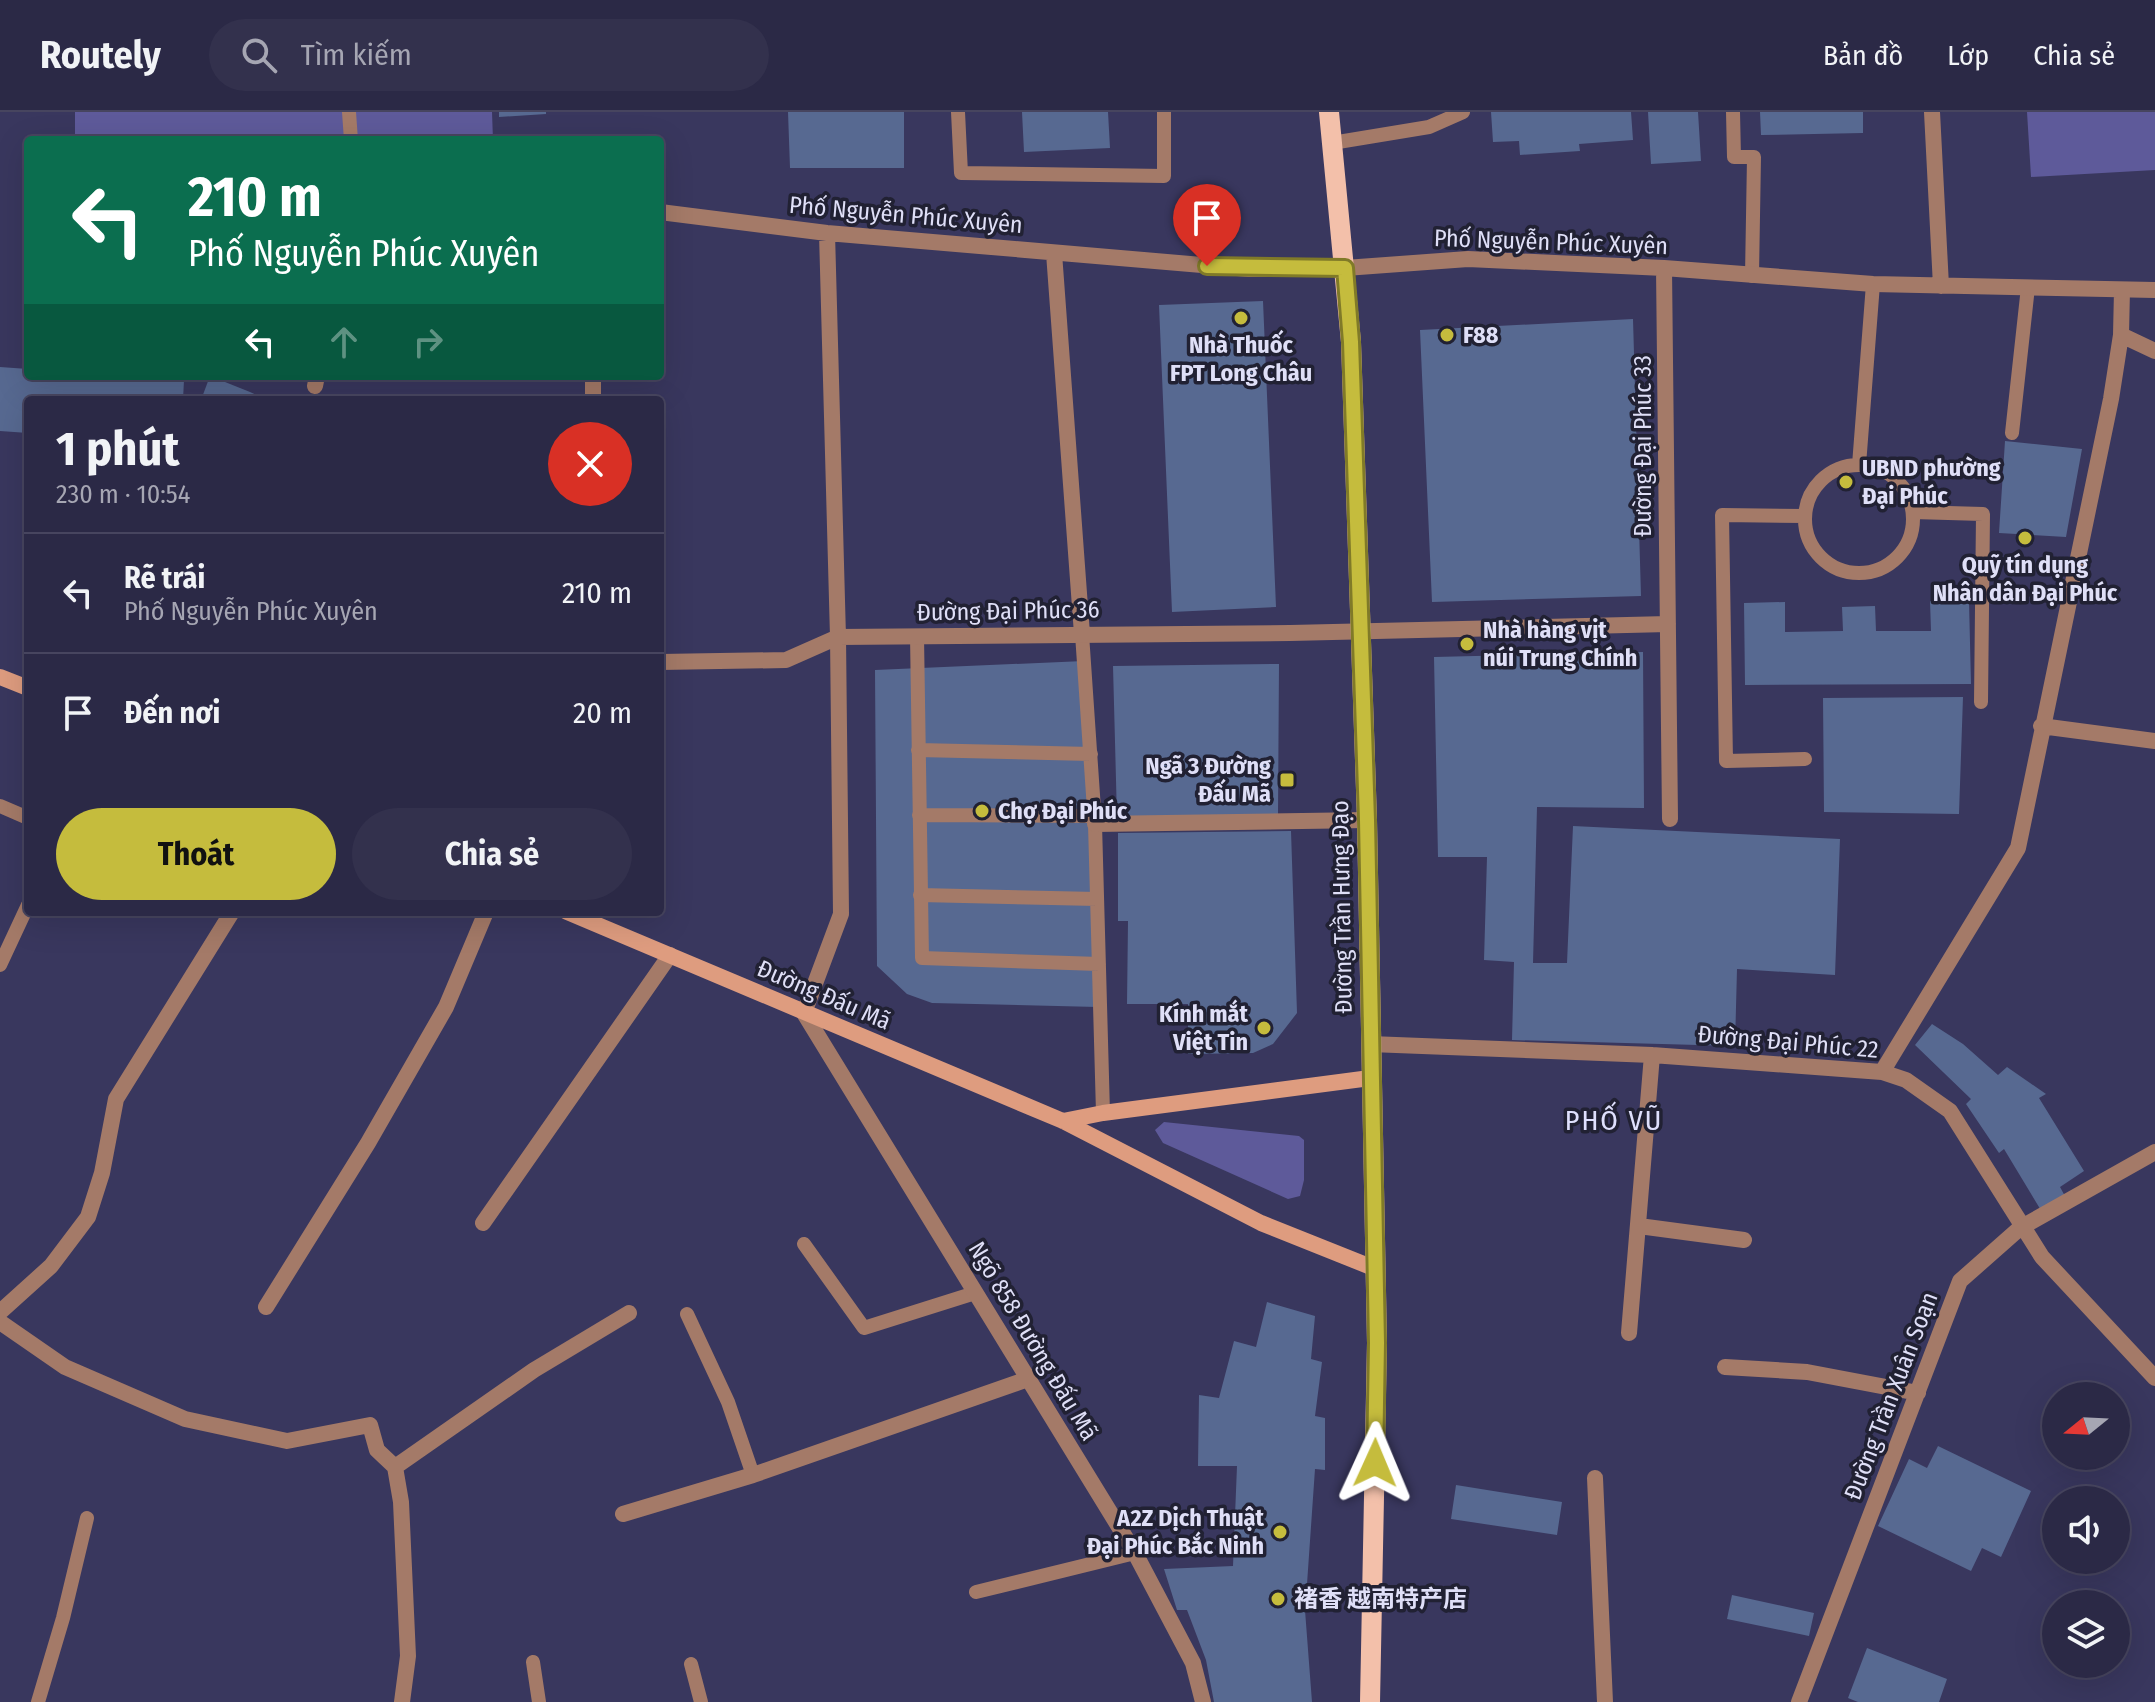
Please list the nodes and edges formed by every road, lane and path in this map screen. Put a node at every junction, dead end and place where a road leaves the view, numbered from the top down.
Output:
1 (349, 112) edge
2 (958, 112) edge
3 (1164, 112) edge
4 (1329, 112) edge
5 (1463, 112) edge
6 (1733, 112) edge
7 (1932, 112) edge
8 (351, 136) edge
9 (1332, 143) junction
10 (664, 213) edge
11 (827, 233) junction
12 (1054, 253) junction
13 (1345, 268) junction
14 (1664, 268) junction
15 (1752, 276) junction
16 (1873, 284) junction
17 (1941, 286) junction
18 (2028, 287) junction
19 (2122, 290) junction
20 (2155, 290) edge
21 (2121, 335) junction
22 (2155, 351) edge
23 (2012, 433) dead end
24 (1859, 465) junction
25 (1913, 512) junction
26 (1804, 516) junction
27 (1668, 624) junction
28 (1361, 631) junction
29 (1082, 634) junction
30 (917, 636) junction
31 (838, 637) junction
32 (664, 662) edge
33 (0, 677) edge
34 (24, 686) edge
35 (1981, 702) dead end
36 (2041, 726) junction
37 (2155, 741) edge
38 (918, 750) junction
39 (1091, 754) junction
40 (1805, 759) dead end
41 (0, 806) edge
42 (919, 815) junction
43 (24, 816) edge
44 (1670, 819) dead end
45 (1095, 820) junction
46 (1367, 820) junction
47 (920, 895) junction
48 (1097, 899) junction
49 (24, 914) edge
50 (230, 916) edge
51 (484, 916) edge
52 (577, 916) edge
53 (670, 955) junction
54 (1099, 964) junction
55 (0, 965) edge
56 (804, 1013) junction
57 (1370, 1044) junction
58 (1652, 1055) junction
59 (1882, 1072) junction
60 (1370, 1078) junction
61 (1103, 1113) junction
62 (1063, 1121) junction
63 (2155, 1152) edge
64 (483, 1223) dead end
65 (1639, 1226) junction
66 (2020, 1228) junction
67 (1744, 1240) dead end
68 (804, 1244) dead end
69 (1376, 1269) junction
70 (975, 1293) junction
71 (266, 1307) dead end
72 (0, 1312) edge
73 (629, 1313) dead end
74 (687, 1314) dead end
75 (0, 1322) edge
76 (1629, 1333) dead end
77 (1725, 1367) dead end
78 (2155, 1378) edge
79 (1028, 1379) junction
80 (1918, 1393) junction
81 (395, 1467) junction
82 (753, 1475) junction
83 (1595, 1478) dead end
84 (623, 1514) dead end
85 (87, 1518) dead end
86 (1135, 1553) junction
87 (976, 1592) dead end
88 (533, 1662) dead end
89 (691, 1664) dead end
90 (38, 1702) edge
91 (402, 1702) edge
92 (539, 1702) edge
93 (701, 1702) edge
94 (1203, 1702) edge
95 (1370, 1702) edge
96 (1605, 1702) edge
97 (1799, 1702) edge

1 - 8 lane
2 - 3 lane
4 - 9 main road, Đường Trần Hưng Đạo
5 - 9 lane
6 - 15 lane
7 - 17 street
9 - 13 main road, Đường Trần Hưng Đạo
10 - 11 street, Phố Nguyễn Phúc Xuyên
11 - 12 street, Phố Nguyễn Phúc Xuyên
11 - 31 street
12 - 13 street, Phố Nguyễn Phúc Xuyên
12 - 29 street
13 - 14 street, Phố Nguyễn Phúc Xuyên
13 - 28 main road, Đường Trần Hưng Đạo
14 - 15 street, Phố Nguyễn Phúc Xuyên
14 - 27 street, Đường Đại Phúc 33
15 - 16 street, Phố Nguyễn Phúc Xuyên
16 - 17 street, Phố Nguyễn Phúc Xuyên
16 - 24 lane
17 - 18 street, Phố Nguyễn Phúc Xuyên
18 - 19 street, Phố Nguyễn Phúc Xuyên
18 - 23 lane
19 - 20 street, Phố Nguyễn Phúc Xuyên
19 - 21 street
21 - 22 street
21 - 36 street
24 - 25 lane
24 - 26 lane
25 - 26 lane
25 - 35 lane
26 - 40 lane
27 - 28 street
27 - 44 street, Đường Đại Phúc 33
28 - 29 street, Đường Đại Phúc 36
28 - 46 main road, Đường Trần Hưng Đạo
29 - 30 street, Đường Đại Phúc 36
29 - 39 lane
30 - 31 street, Đường Đại Phúc 36
30 - 38 lane
31 - 32 street, Đường Đại Phúc 36
31 - 56 street
33 - 34 street
36 - 37 street
36 - 59 street
38 - 39 lane
38 - 42 lane
39 - 45 lane
41 - 43 lane
42 - 45 lane
42 - 47 lane
45 - 46 street
45 - 48 lane
46 - 57 main road, Đường Trần Hưng Đạo
47 - 48 lane
47 - 54 lane
48 - 54 lane
49 - 55 lane
50 - 72 street
51 - 71 street
52 - 53 street, Đường Đấu Mã
53 - 56 street, Đường Đấu Mã
53 - 64 street
54 - 61 lane
56 - 62 street, Đường Đấu Mã
56 - 70 street, Ngõ 858 Đường Đấu Mã
57 - 58 street, Đường Đại Phúc 22
57 - 60 main road, Đường Trần Hưng Đạo
58 - 59 street, Đường Đại Phúc 22
58 - 65 street
59 - 66 street, Đường Đại Phúc 22
60 - 61 street
60 - 69 main road, Đường Trần Hưng Đạo
61 - 62 street
62 - 69 street, Đường Đấu Mã
63 - 66 street, Đường Trần Xuân Soạn
65 - 67 street
65 - 76 street
66 - 78 street, Đường Đại Phúc 22
66 - 80 street, Đường Trần Xuân Soạn
68 - 70 lane
69 - 95 main road, Đường Trần Hưng Đạo
70 - 79 street, Ngõ 858 Đường Đấu Mã
73 - 81 street
74 - 82 lane
75 - 81 street
77 - 80 street
79 - 82 street
79 - 86 street, Ngõ 858 Đường Đấu Mã
80 - 97 street, Đường Trần Xuân Soạn
81 - 91 street
82 - 84 street
83 - 96 street
85 - 90 lane
86 - 87 lane
86 - 94 street, Ngõ 858 Đường Đấu Mã
88 - 92 lane
89 - 93 lane

